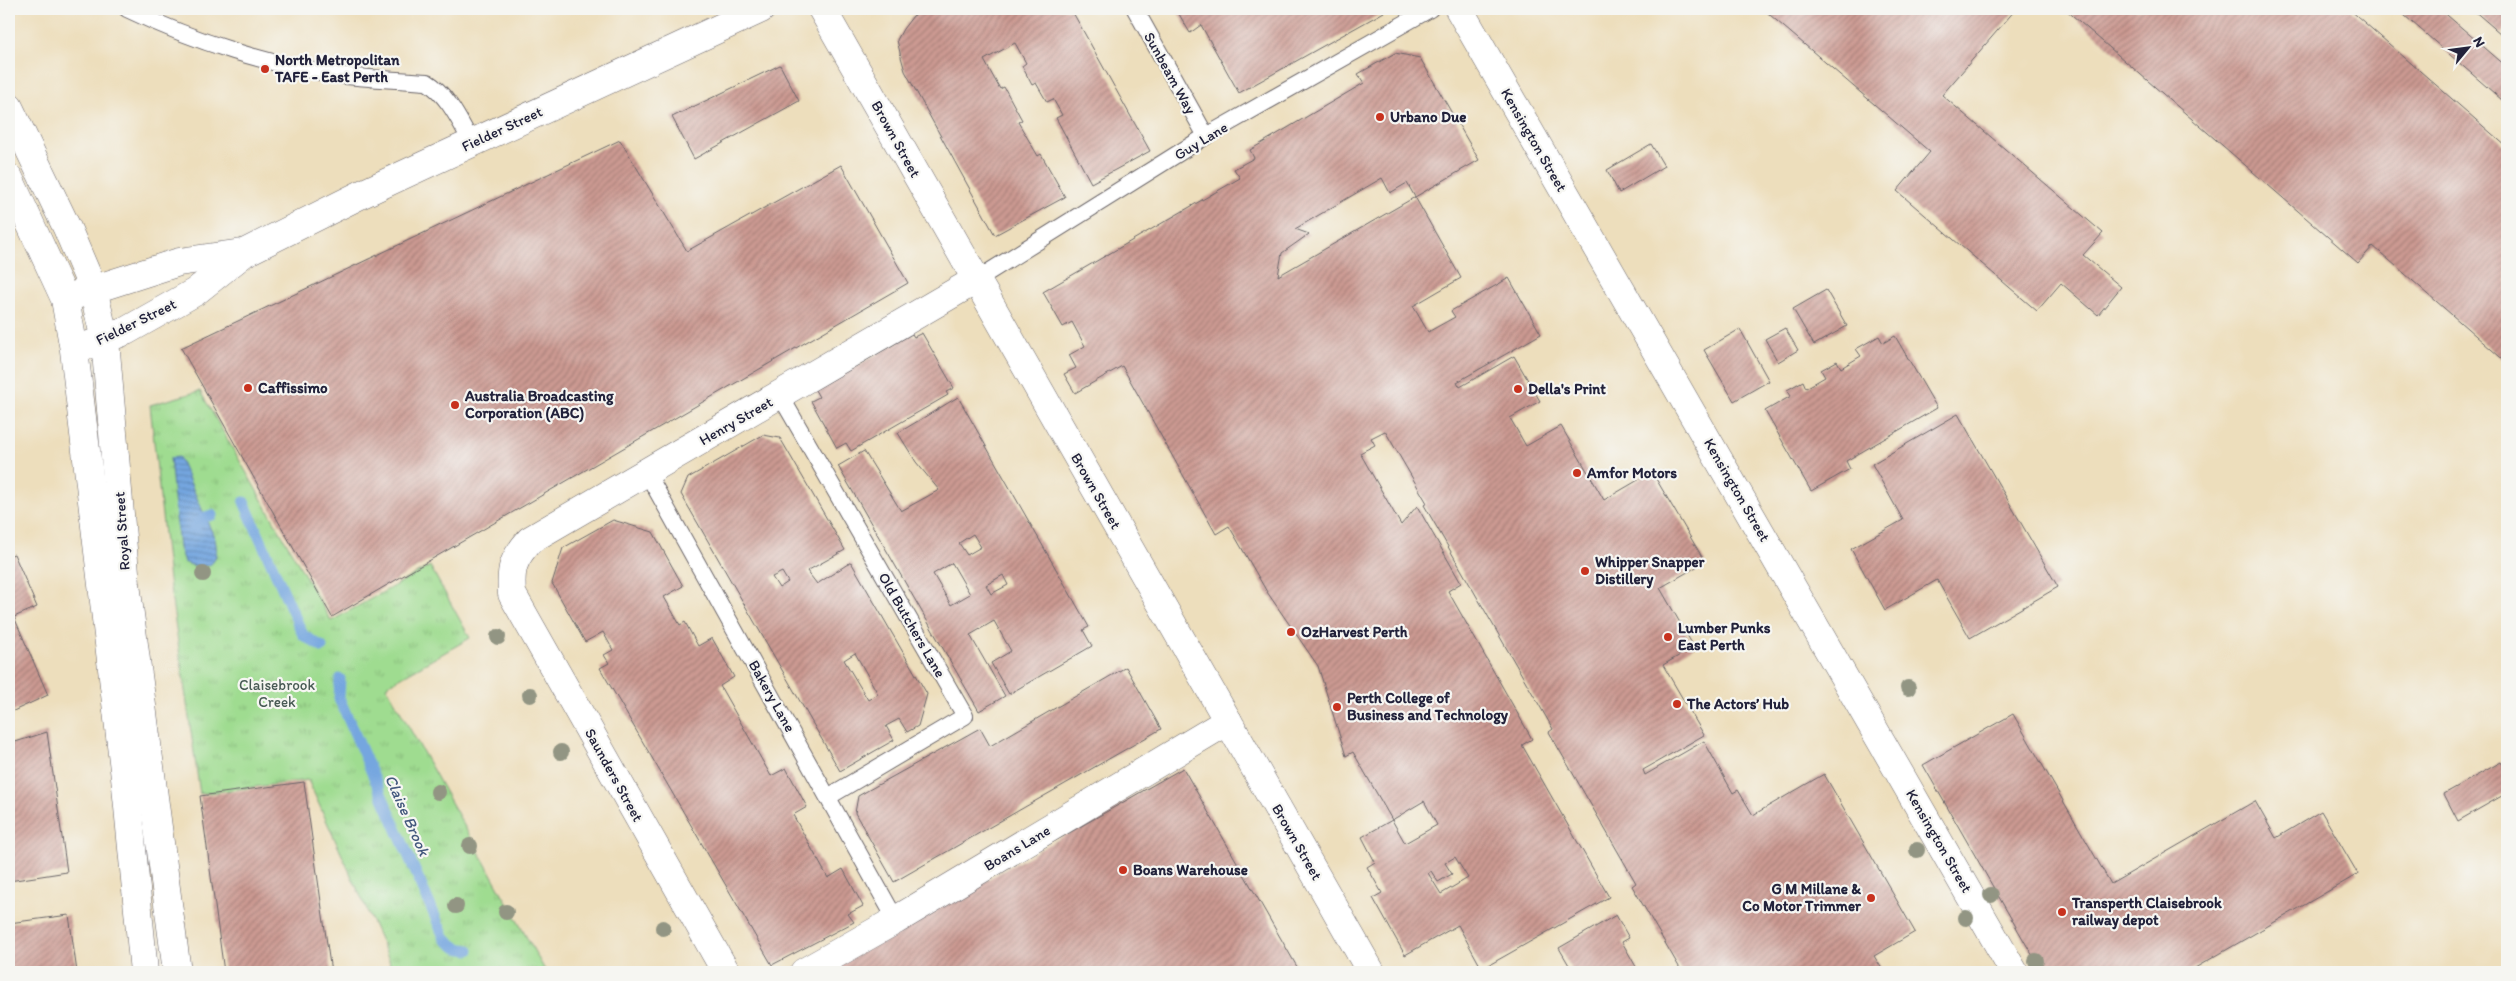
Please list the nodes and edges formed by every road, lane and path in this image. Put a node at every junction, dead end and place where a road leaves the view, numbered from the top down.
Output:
1 (127, 9) edge
2 (761, 9) edge
3 (822, 9) edge
4 (1135, 9) edge
5 (1430, 9) edge
6 (1459, 9) edge
7 (9, 107) edge
8 (1206, 136) junction
9 (472, 143) junction
10 (9, 178) edge
11 (244, 253) junction
12 (976, 280) junction
13 (93, 289) junction
14 (65, 299) junction
15 (105, 340) junction
16 (74, 350) junction
17 (780, 395) junction
18 (647, 474) junction
19 (511, 574) joint
20 (1228, 721) junction
21 (828, 797) junction
22 (896, 920) junction
23 (144, 972) edge
24 (176, 972) edge
25 (726, 972) edge
26 (804, 972) edge
27 (1371, 972) edge
28 (2014, 972) edge

1 - 9 lane
2 - 9 street, Fielder Street
3 - 12 street, Brown Street
4 - 8 lane, Sunbeam Way
5 - 8 lane, Guy Lane
6 - 28 street, Kensington Street
7 - 13 street, Royal Street
8 - 12 lane, Guy Lane
9 - 11 street, Fielder Street
10 - 14 street, Royal Street
11 - 13 street, Fielder Street
11 - 15 street, Fielder Street
12 - 17 street, Henry Street
12 - 20 street, Brown Street
13 - 14 street, Fielder Street
13 - 15 street, Royal Street
14 - 16 street, Royal Street
15 - 16 street, Fielder Street
15 - 24 street, Royal Street
16 - 23 street, Royal Street
17 - 18 street, Henry Street
17 - 21 lane, Old Butchers Lane
18 - 19 street, Henry Street
18 - 21 lane, Bakery Lane
19 - 25 street, Saunders Street
20 - 22 street, Boans Lane
20 - 27 street, Brown Street
21 - 22 lane, Bakery Lane
22 - 26 street, Boans Lane

